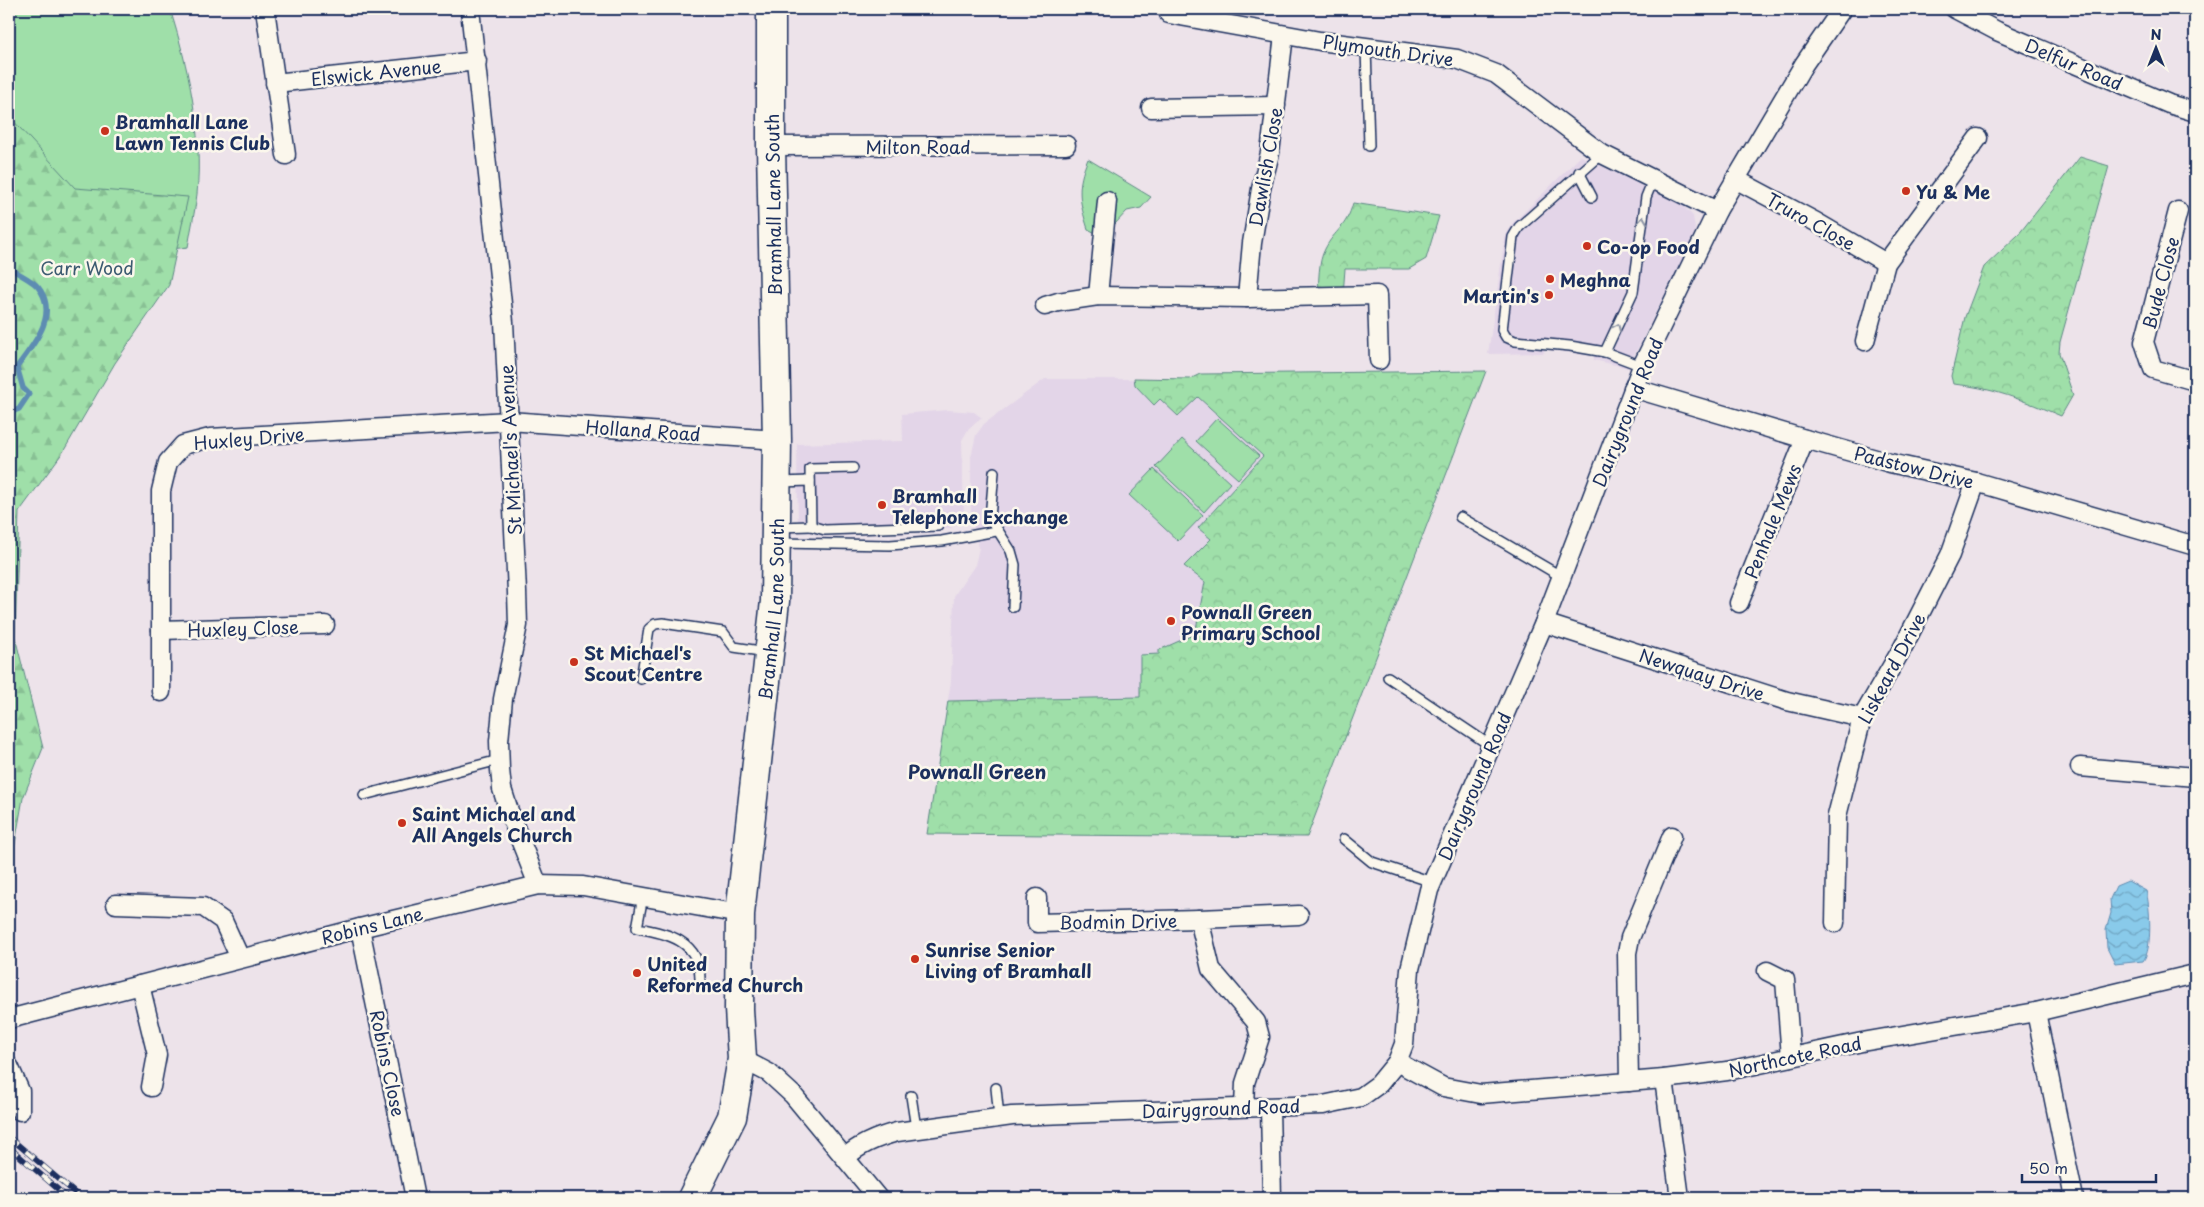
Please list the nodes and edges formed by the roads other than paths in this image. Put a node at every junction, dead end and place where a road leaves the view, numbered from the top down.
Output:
1 (266, 9) edge
2 (470, 9) edge
3 (771, 9) edge
4 (1842, 9) edge
5 (1955, 9) edge
6 (1169, 14) dead end
7 (1284, 35) junction
8 (1366, 47) junction
9 (477, 61) junction
10 (275, 83) junction
11 (1276, 106) junction
12 (1151, 108) dead end
13 (2195, 112) edge
14 (1978, 138) dead end
15 (1066, 145) dead end
16 (771, 146) junction
17 (1369, 146) dead end
18 (1602, 154) junction
19 (286, 155) dead end
20 (1579, 172) junction
21 (1735, 179) junction
22 (1653, 180) junction
23 (1592, 197) dead end
24 (1107, 201) dead end
25 (1717, 211) junction
26 (2178, 211) dead end
27 (1886, 263) junction
28 (1098, 296) junction
29 (1247, 298) junction
30 (1045, 306) dead end
31 (1865, 341) dead end
32 (1605, 352) junction
33 (1379, 360) dead end
34 (1642, 366) junction
35 (2195, 381) edge
36 (1633, 388) junction
37 (509, 421) junction
38 (1805, 439) junction
39 (778, 440) junction
40 (853, 468) dead end
41 (994, 472) dead end
42 (810, 481) junction
43 (777, 482) junction
44 (1976, 482) junction
45 (1460, 516) dead end
46 (811, 526) junction
47 (938, 526) dead end
48 (996, 530) junction
49 (776, 535) junction
50 (2195, 546) edge
51 (1562, 577) junction
52 (1739, 603) dead end
53 (1013, 607) dead end
54 (1544, 623) junction
55 (324, 625) dead end
56 (161, 630) junction
57 (770, 653) junction
58 (1388, 677) dead end
59 (641, 679) dead end
60 (160, 692) dead end
61 (1862, 718) junction
62 (1491, 746) junction
63 (499, 760) junction
64 (2080, 767) dead end
65 (2195, 777) edge
66 (364, 795) dead end
67 (1672, 836) dead end
68 (1344, 839) dead end
69 (1432, 882) junction
70 (538, 885) junction
71 (643, 896) junction
72 (1037, 898) dead end
73 (116, 904) dead end
74 (740, 914) junction
75 (1299, 915) dead end
76 (1199, 919) junction
77 (1835, 923) dead end
78 (360, 928) junction
79 (240, 958) junction
80 (1767, 971) dead end
81 (2195, 974) edge
82 (700, 979) dead end
83 (140, 985) junction
84 (2036, 1012) junction
85 (9, 1019) edge
86 (1791, 1056) junction
87 (742, 1059) junction
88 (1397, 1062) junction
89 (9, 1066) edge
90 (1664, 1079) junction
91 (1629, 1082) junction
92 (151, 1087) dead end
93 (996, 1088) dead end
94 (911, 1096) dead end
95 (1244, 1107) junction
96 (1270, 1108) junction
97 (20, 1111) dead end
98 (999, 1117) junction
99 (916, 1128) junction
100 (846, 1157) junction
101 (415, 1198) edge
102 (692, 1198) edge
103 (878, 1198) edge
104 (1272, 1198) edge
105 (1680, 1198) edge
106 (2074, 1198) edge

1 - 10 street
2 - 9 street, St Michael's Avenue
3 - 16 main road, Bramhall Lane South
4 - 21 street, Dairyground Road
5 - 13 street, Delfur Road
6 - 7 street, Plymouth Drive
7 - 8 street, Plymouth Drive
7 - 11 street, Dawlish Close
8 - 17 lane
8 - 18 street, Plymouth Drive
9 - 10 street, Elswick Avenue
9 - 37 street, St Michael's Avenue
10 - 19 street
11 - 12 street
11 - 29 street, Dawlish Close
14 - 27 street
15 - 16 street, Milton Road
16 - 39 main road, Bramhall Lane South
18 - 20 lane
18 - 22 street, Plymouth Drive
20 - 23 lane
20 - 32 lane
21 - 25 street, Dairyground Road
21 - 27 street, Truro Close
22 - 25 street, Plymouth Drive
32 -> 22 lane
24 - 28 street
25 - 34 street, Dairyground Road
26 - 35 street, Bude Close
27 - 31 street
28 - 29 street
28 - 30 street
29 - 33 street
32 - 34 lane
34 - 36 street, Dairyground Road
36 - 38 street, Padstow Drive
36 - 51 street, Dairyground Road
37 - 39 street, Holland Road
37 - 56 street, Huxley Drive
37 - 63 street, St Michael's Avenue
38 - 44 street, Padstow Drive
38 - 52 street, Penhale Mews
39 - 43 main road, Bramhall Lane South
40 - 42 lane
41 - 48 lane
42 - 43 lane
42 - 46 lane
43 - 49 main road, Bramhall Lane South
44 - 50 street, Padstow Drive
44 - 61 street, Liskeard Drive
45 - 51 lane
46 - 47 lane
46 - 49 lane
48 - 49 lane
48 - 53 lane
49 - 57 main road, Bramhall Lane South
51 - 54 street, Dairyground Road
54 - 61 street, Newquay Drive
54 - 62 street, Dairyground Road
55 - 56 street, Huxley Close
56 - 60 street, Huxley Drive
57 - 59 lane
57 - 74 main road, Bramhall Lane South
58 - 62 lane
61 - 77 street, Liskeard Drive
62 - 69 street, Dairyground Road
63 - 66 lane
63 - 70 street, St Michael's Avenue
64 - 65 street
67 - 91 street
68 - 69 lane
69 - 88 street, Dairyground Road
70 - 71 street, Robins Lane
70 - 78 street, Robins Lane
71 - 74 street, Robins Lane
71 - 82 lane
72 - 76 street, Bodmin Drive
73 - 79 street
74 - 87 main road, Bramhall Lane South
75 - 76 street, Bodmin Drive
76 - 95 street, Bodmin Drive
78 - 79 street, Robins Lane
78 - 101 street, Robins Close
79 - 83 street, Robins Lane
80 - 86 street
81 - 84 street, Northcote Road
83 - 85 street, Robins Lane
83 - 92 street
84 - 86 street, Northcote Road
84 - 106 street
86 - 90 street, Northcote Road
87 - 100 street
87 - 102 main road, Bramhall Lane South
88 - 91 street, Northcote Road
88 - 96 street, Dairyground Road
89 - 97 street
90 - 91 street, Northcote Road
90 - 105 street
93 - 98 lane
94 - 99 lane
95 - 96 street, Dairyground Road
95 - 98 street, Dairyground Road
96 - 104 street
98 - 99 street, Dairyground Road
99 - 100 street, Dairyground Road
100 - 103 street

